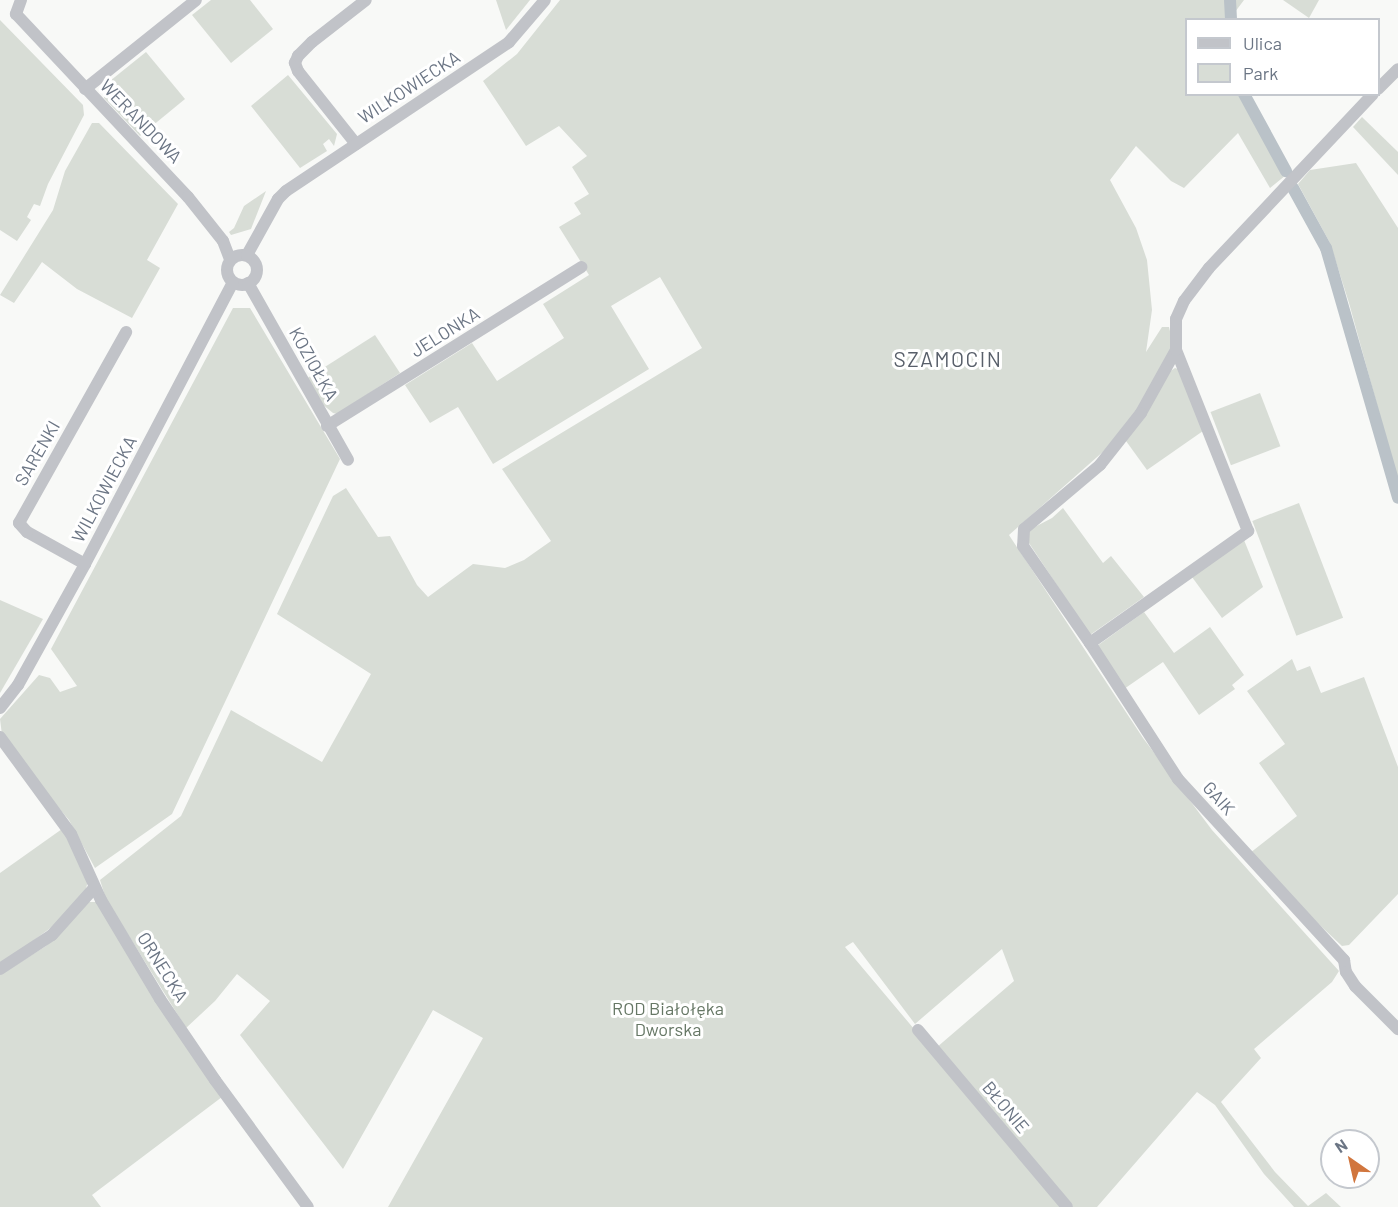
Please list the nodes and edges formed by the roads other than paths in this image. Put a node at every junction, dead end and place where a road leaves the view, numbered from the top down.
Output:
1 (21, 0) edge
2 (196, 0) edge
3 (366, 0) edge
4 (545, 0) edge
5 (1398, 69) edge
6 (1380, 87) edge
7 (85, 89) junction
8 (1371, 96) edge
9 (356, 144) junction
10 (247, 255) junction
11 (230, 259) junction
12 (581, 267) dead end
13 (233, 282) junction
14 (248, 284) junction
15 (126, 332) dead end
16 (1176, 350) junction
17 (327, 426) junction
18 (348, 460) dead end
19 (85, 564) junction
20 (1090, 643) junction
21 (0, 708) edge
22 (0, 737) edge
23 (95, 887) junction
24 (0, 969) edge
25 (1398, 1029) edge
26 (918, 1030) dead end
27 (308, 1207) edge
28 (1067, 1207) edge

1 - 7 street, WERANDOWA
2 - 7 street
3 - 9 street
4 - 9 street, WILKOWIECKA
5 - 6 street
7 - 11 street, WERANDOWA
8 - 16 street
9 - 10 street, WILKOWIECKA
10 - 11 street
10 - 14 street
11 - 13 street
12 - 17 street, JELONKA
13 - 14 street
13 - 19 street, WILKOWIECKA
14 - 17 street, KOZIOŁKA
15 - 19 street, SARENKI
16 - 20 street, GAIK
16 - 20 street
17 - 18 street, KOZIOŁKA
19 - 21 street, WILKOWIECKA
20 - 25 street, GAIK
22 - 23 street, ORNECKA
23 - 24 street
23 - 27 street, ORNECKA
26 - 28 street, BŁONIE

